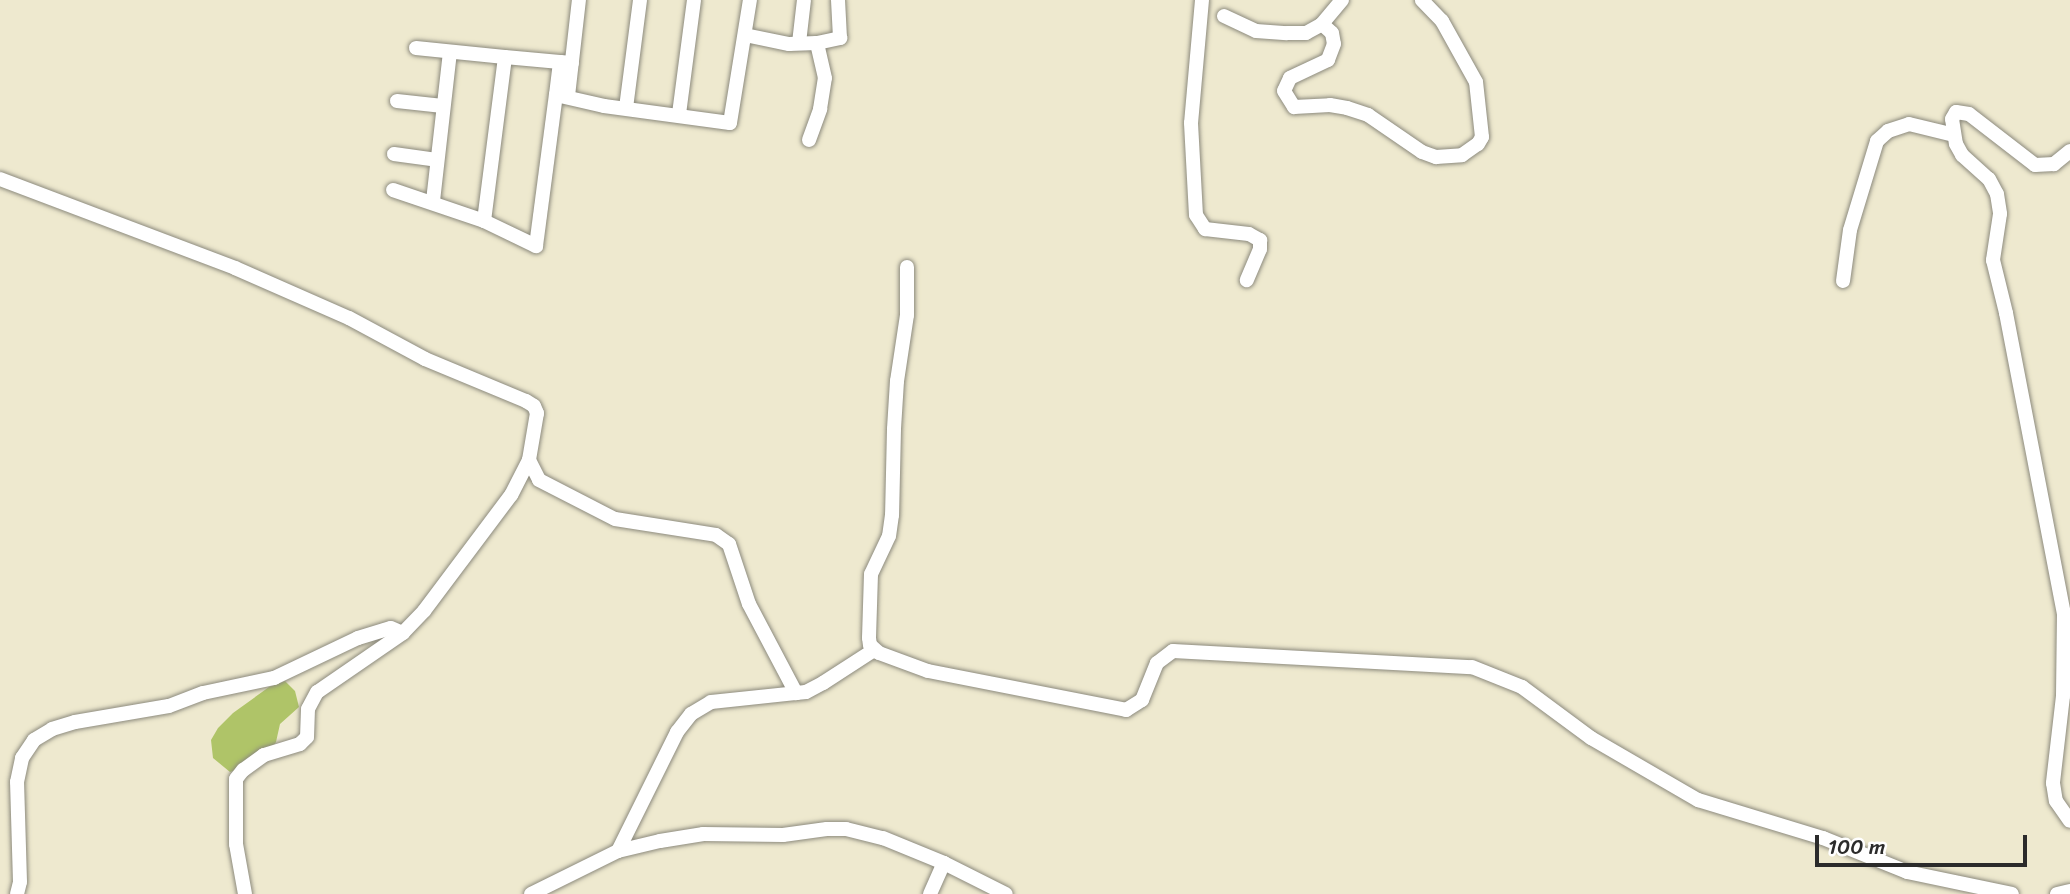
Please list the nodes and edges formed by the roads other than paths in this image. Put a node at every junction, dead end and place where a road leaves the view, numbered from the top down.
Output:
1 (579, 0) edge
2 (640, 0) edge
3 (694, 0) edge
4 (750, 0) edge
5 (804, 0) edge
6 (838, 0) edge
7 (1202, 0) edge
8 (1342, 0) edge
9 (1422, 0) edge
10 (1224, 16) dead end
11 (1322, 24) junction
12 (745, 35) junction
13 (799, 43) junction
14 (817, 43) junction
15 (416, 48) dead end
16 (450, 52) junction
17 (505, 57) junction
18 (566, 63) junction
19 (562, 95) junction
20 (397, 101) dead end
21 (443, 106) junction
22 (626, 108) junction
23 (680, 114) junction
24 (1954, 135) junction
25 (809, 140) dead end
26 (2070, 151) edge
27 (394, 154) dead end
28 (437, 160) junction
29 (0, 179) edge
30 (393, 190) dead end
31 (433, 201) junction
32 (484, 221) junction
33 (907, 267) dead end
34 (1247, 280) dead end
35 (1843, 281) dead end
36 (529, 460) junction
37 (403, 634) junction
38 (874, 650) junction
39 (796, 693) junction
40 (2070, 821) edge
41 (618, 851) junction
42 (944, 863) junction
43 (988, 890) edge
44 (2070, 891) edge
45 (17, 894) edge
46 (245, 894) edge
47 (531, 894) edge
48 (930, 894) edge
49 (1006, 894) edge
50 (2012, 894) edge
51 (2057, 894) edge

1 - 18 street
2 - 22 street
3 - 23 street
4 - 12 street
5 - 13 street
6 - 14 street
7 - 34 street
8 - 11 street
9 - 11 street
10 - 11 street
12 - 13 street
12 - 23 street
13 - 14 street
14 - 25 street
15 - 16 street
16 - 17 street
16 - 21 street
17 - 18 street
17 - 32 street
18 - 19 street
19 - 22 street
19 - 32 street
20 - 21 street
21 - 28 street
22 - 23 street
24 - 26 street
24 - 35 street
24 - 40 street
27 - 28 street
28 - 31 street
29 - 36 street
30 - 31 street
31 - 32 street
33 - 38 street
36 - 37 street
36 - 39 street
37 - 45 street
37 - 46 street
38 - 39 street
38 - 50 street
39 - 41 street
41 - 42 street
41 - 47 street
42 - 43 street
42 - 48 street
43 - 49 street
44 - 51 street

